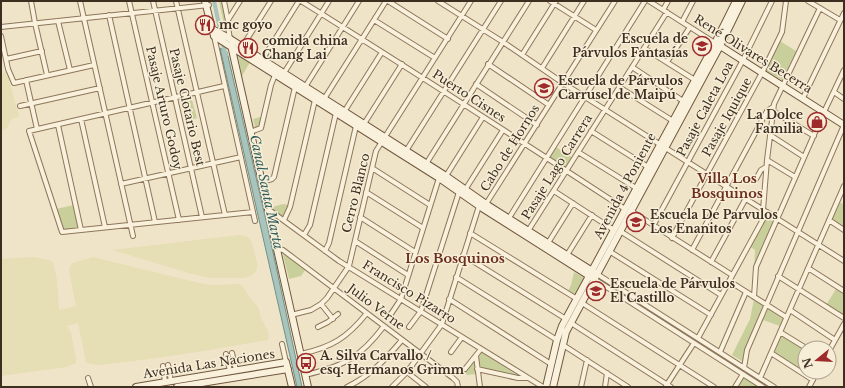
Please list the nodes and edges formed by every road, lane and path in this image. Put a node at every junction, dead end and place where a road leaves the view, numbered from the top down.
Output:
1 (31, 1) edge
2 (80, 1) edge
3 (129, 1) edge
4 (153, 1) edge
5 (176, 1) edge
6 (224, 1) edge
7 (240, 1) edge
8 (271, 1) edge
9 (300, 1) edge
10 (329, 1) edge
11 (359, 1) edge
12 (387, 1) edge
13 (471, 1) edge
14 (501, 1) edge
15 (529, 1) edge
16 (550, 1) edge
17 (584, 1) edge
18 (614, 1) edge
19 (645, 1) edge
20 (649, 1) edge
21 (668, 1) edge
22 (693, 1) edge
23 (736, 1) edge
24 (742, 1) edge
25 (772, 1) edge
26 (786, 1) edge
27 (808, 1) edge
28 (440, 2) edge
29 (556, 2) edge
30 (207, 3) edge
31 (178, 8) junction
32 (820, 8) junction
33 (155, 11) junction
34 (665, 11) junction
35 (844, 12) edge
36 (132, 13) junction
37 (321, 14) junction
38 (109, 15) junction
39 (462, 16) junction
40 (574, 16) junction
41 (84, 18) junction
42 (374, 20) junction
43 (840, 20) junction
44 (58, 21) junction
45 (228, 21) junction
46 (682, 22) junction
47 (35, 23) junction
48 (1, 27) edge
49 (342, 27) junction
50 (690, 27) junction
51 (483, 29) junction
52 (596, 30) junction
53 (215, 33) junction
54 (1, 36) edge
55 (362, 39) junction
56 (448, 39) junction
57 (229, 42) junction
58 (503, 42) junction
59 (717, 44) junction
60 (242, 47) junction
61 (644, 48) junction
62 (42, 51) junction
63 (382, 52) junction
64 (522, 55) junction
65 (435, 58) junction
66 (6, 59) junction
67 (262, 60) junction
68 (743, 60) junction
69 (667, 62) junction
70 (402, 64) junction
71 (488, 64) junction
72 (94, 65) junction
73 (632, 67) junction
74 (542, 68) junction
75 (70, 70) junction
76 (844, 70) edge
77 (284, 73) junction
78 (762, 73) junction
79 (276, 75) junction
80 (47, 76) junction
81 (843, 76) edge
82 (423, 78) junction
83 (26, 80) junction
84 (695, 80) junction
85 (563, 83) junction
86 (476, 84) junction
87 (224, 86) junction
88 (782, 86) junction
89 (294, 87) junction
90 (305, 87) junction
91 (619, 87) junction
92 (100, 88) junction
93 (444, 91) junction
94 (834, 92) junction
95 (197, 93) junction
96 (585, 97) junction
97 (175, 98) junction
98 (803, 98) junction
99 (324, 99) junction
100 (844, 99) edge
101 (315, 100) junction
102 (684, 101) junction
103 (152, 103) junction
104 (32, 104) junction
105 (464, 104) junction
106 (549, 105) junction
107 (20, 106) dead end
108 (130, 108) junction
109 (605, 109) junction
110 (773, 109) junction
111 (344, 112) junction
112 (824, 112) junction
113 (336, 113) junction
114 (105, 114) junction
115 (483, 117) junction
116 (81, 119) junction
117 (673, 121) junction
118 (364, 124) junction
119 (58, 125) junction
120 (537, 125) junction
121 (844, 125) edge
122 (356, 126) junction
123 (37, 129) junction
124 (503, 130) junction
125 (591, 131) junction
126 (250, 132) junction
127 (770, 136) junction
128 (814, 136) junction
129 (383, 140) junction
130 (524, 144) junction
131 (663, 146) junction
132 (406, 151) junction
133 (578, 152) junction
134 (241, 157) junction
135 (804, 157) junction
136 (546, 159) junction
137 (767, 160) junction
138 (688, 162) junction
139 (213, 164) junction
140 (426, 164) junction
141 (648, 167) junction
142 (766, 167) junction
143 (191, 168) junction
144 (372, 168) junction
145 (566, 171) junction
146 (168, 174) junction
147 (707, 174) junction
148 (446, 176) junction
149 (439, 178) junction
150 (796, 178) junction
151 (145, 179) junction
152 (756, 179) dead end
153 (261, 182) junction
154 (121, 184) junction
155 (726, 186) junction
156 (844, 186) edge
157 (636, 188) junction
158 (462, 191) junction
159 (554, 191) junction
160 (366, 192) junction
161 (746, 198) junction
162 (838, 199) junction
163 (844, 202) edge
164 (573, 203) junction
165 (486, 204) junction
166 (430, 205) junction
167 (479, 206) junction
168 (267, 208) junction
169 (628, 210) junction
170 (765, 211) junction
171 (253, 212) junction
172 (225, 215) junction
173 (592, 216) junction
174 (202, 217) junction
175 (360, 217) junction
176 (509, 218) junction
177 (778, 219) junction
178 (179, 220) junction
179 (284, 220) junction
180 (829, 220) junction
181 (255, 221) dead end
182 (155, 222) junction
183 (130, 225) junction
184 (653, 226) junction
185 (105, 227) junction
186 (423, 228) junction
187 (81, 230) junction
188 (617, 230) junction
189 (844, 230) edge
190 (528, 231) junction
191 (798, 232) junction
192 (470, 233) junction
193 (304, 235) junction
194 (133, 236) dead end
195 (672, 238) junction
196 (354, 241) junction
197 (548, 243) junction
198 (819, 245) junction
199 (277, 249) junction
200 (692, 250) junction
201 (325, 251) junction
202 (609, 251) junction
203 (416, 252) junction
204 (463, 255) junction
205 (567, 255) junction
206 (844, 261) edge
207 (711, 262) junction
208 (349, 266) junction
209 (808, 268) junction
210 (408, 275) junction
211 (593, 275) junction
212 (732, 275) junction
213 (778, 276) junction
214 (456, 277) junction
215 (729, 281) junction
216 (334, 288) junction
217 (799, 289) junction
218 (844, 291) edge
219 (746, 292) junction
220 (721, 295) junction
221 (754, 296) junction
222 (401, 299) junction
223 (449, 299) junction
224 (579, 301) junction
225 (321, 304) junction
226 (766, 304) junction
227 (790, 310) junction
228 (420, 311) junction
229 (367, 313) junction
230 (338, 314) dead end
231 (391, 314) dead end
232 (711, 314) junction
233 (291, 315) junction
234 (786, 317) junction
235 (333, 318) junction
236 (844, 318) edge
237 (568, 321) junction
238 (442, 324) junction
239 (844, 324) edge
240 (384, 326) junction
241 (318, 327) dead end
242 (409, 327) dead end
243 (780, 332) junction
244 (462, 337) junction
245 (698, 338) junction
246 (402, 340) junction
247 (557, 340) junction
248 (835, 340) joint
249 (797, 342) edge
250 (694, 343) junction
251 (282, 344) dead end
252 (563, 345) junction
253 (481, 349) junction
254 (451, 352) dead end
255 (720, 352) junction
256 (771, 352) junction
257 (232, 353) dead end
258 (420, 353) junction
259 (226, 354) dead end
260 (301, 354) junction
261 (476, 356) junction
262 (587, 360) junction
263 (286, 362) junction
264 (552, 364) junction
265 (168, 365) dead end
266 (680, 365) junction
267 (162, 366) dead end
268 (744, 368) junction
269 (288, 369) junction
270 (465, 369) dead end
271 (478, 369) junction
272 (797, 369) edge
273 (233, 371) junction
274 (407, 372) junction
275 (607, 374) junction
276 (743, 374) junction
277 (306, 375) junction
278 (88, 378) dead end
279 (528, 378) junction
280 (760, 378) junction
281 (813, 380) edge
282 (168, 382) junction
283 (668, 386) edge
284 (91, 387) edge
285 (136, 387) edge
286 (177, 387) edge
287 (292, 387) edge
288 (308, 387) edge
289 (347, 387) edge
290 (392, 387) edge
291 (425, 387) edge
292 (458, 387) edge
293 (480, 387) edge
294 (543, 387) edge
295 (546, 387) edge
296 (553, 387) edge
297 (581, 387) edge
298 (605, 387) edge
299 (628, 387) edge
300 (714, 387) edge
301 (734, 387) edge
302 (763, 387) edge
303 (774, 387) edge
304 (809, 387) edge

1 - 47 street
2 - 41 street
3 - 36 street, Pasaje Arturo Godoy
4 - 33 street, Pasaje Clotario Best
5 - 31 street
6 - 45 street
7 - 45 street
8 - 60 street
9 - 37 street, Puerto Cisnes
9 - 67 street
10 - 37 street
11 - 49 street
12 - 42 street
12 - 56 street
13 - 39 street, Cerro Blanco
14 - 51 street
15 - 58 street
16 - 29 street
17 - 40 street
18 - 52 street, Cabo de Hornos
19 - 96 street
20 - 34 street, René Olivares Becerra
21 - 34 street, Pasaje Lago Carrera
22 - 46 street
23 - 59 street, Avenida 4 Poniente
24 - 59 street, Avenida 4 Poniente
25 - 68 street, Pasaje Caleta Loa
26 - 78 street, Pasaje Iquique
27 - 32 street
28 - 39 street
29 - 40 street
29 - 64 street
30 - 31 street
30 - 53 street
31 - 33 street
31 - 95 street
32 - 43 street
32 - 88 street
33 - 36 street
33 - 97 street, Pasaje Clotario Best
34 - 46 street, René Olivares Becerra
34 - 61 street, Pasaje Lago Carrera
35 - 43 street
36 - 38 street
36 - 103 street, Pasaje Arturo Godoy
37 - 49 street, Puerto Cisnes
37 - 77 street
38 - 41 street
38 - 108 street
39 - 51 street
39 - 56 street, Cerro Blanco
40 - 52 street
40 - 74 street
41 - 44 street
41 - 72 street
42 - 55 street
42 - 65 street
43 - 98 street
44 - 47 street
44 - 75 street
45 - 57 street
46 - 50 street, René Olivares Becerra
47 - 48 street
47 - 62 street
49 - 55 street, Puerto Cisnes
49 - 90 street
50 - 59 street, René Olivares Becerra
50 - 69 street
51 - 58 street
51 - 93 street
52 - 85 street, Cabo de Hornos
53 - 57 street
53 - 87 street
54 - 66 street
55 - 63 street, Puerto Cisnes
55 - 99 street
56 - 65 street, Cerro Blanco
57 - 60 street
57 - 79 street
57 - 126 street
58 - 64 street
58 - 71 street
59 - 68 street, René Olivares Becerra
59 - 84 street, Avenida 4 Poniente
59 - 131 street, Avenida 4 Poniente
60 - 67 street
61 - 69 street
61 - 73 street, Pasaje Lago Carrera
62 - 66 street
62 - 80 street
63 - 70 street, Puerto Cisnes
63 - 111 street
64 - 74 street
65 - 82 street, Cerro Blanco
66 - 83 street
67 - 77 street
68 - 78 street, René Olivares Becerra
68 - 138 street, Pasaje Caleta Loa
69 - 84 street
70 - 82 street, Puerto Cisnes
70 - 118 street
71 - 86 street
71 - 106 street
72 - 75 street
72 - 92 street
73 - 91 street, Pasaje Lago Carrera
73 - 102 street
74 - 85 street
75 - 80 street
76 - 81 street
77 - 90 street
78 - 88 street, René Olivares Becerra
78 - 147 street, Pasaje Iquique
79 - 89 street
79 - 126 street
80 - 83 street
81 - 94 street
82 - 93 street, Puerto Cisnes
82 - 129 street, Cerro Blanco
83 - 104 street
84 - 102 street, Avenida 4 Poniente
85 - 96 street
85 - 106 street, Cabo de Hornos
86 - 105 street
86 - 120 street
87 - 95 street
87 - 134 street
88 - 98 street, René Olivares Becerra
88 - 110 street
89 - 101 street
89 - 153 street
90 - 99 street
91 - 109 street, Pasaje Lago Carrera
91 - 117 street
92 - 104 street
92 - 114 street
93 - 105 street, Puerto Cisnes
93 - 132 street
94 - 100 street
94 - 112 street
95 - 97 street
95 - 139 street
96 - 109 street
96 - 136 street
97 - 103 street
97 - 143 street, Pasaje Clotario Best
98 - 112 street, René Olivares Becerra
99 - 111 street
101 - 113 street
101 - 179 street
102 - 117 street, Avenida 4 Poniente
103 - 108 street
103 - 146 street, Pasaje Arturo Godoy
104 - 107 street
104 - 123 street
105 - 115 street, Puerto Cisnes
105 - 140 street
106 - 120 street, Cabo de Hornos
108 - 114 street
108 - 151 street
109 - 125 street, Pasaje Lago Carrera
109 - 131 street
110 - 127 street
110 - 128 street
110 - 155 street
111 - 118 street
112 - 121 street, René Olivares Becerra
112 - 128 street
113 - 122 street
113 - 193 street
114 - 116 street
114 - 154 street
115 - 124 street, Puerto Cisnes
115 - 148 street
116 - 119 street
116 - 185 street
117 - 131 street, Avenida 4 Poniente
118 - 129 street
119 - 123 street
119 - 187 street
120 - 130 street, Cabo de Hornos
121 - 191 street
122 - 129 street
122 - 201 street
123 - 187 street
124 - 130 street, Puerto Cisnes
124 - 158 street
125 - 133 street, Pasaje Lago Carrera
125 - 141 street
126 - 153 street
127 - 135 street
127 - 137 street
128 - 135 street
129 - 132 street
129 - 144 street, Cerro Blanco
129 - 149 street
130 - 136 street, Puerto Cisnes
130 - 165 street, Cabo de Hornos
131 - 138 street
131 - 141 street, Avenida 4 Poniente
131 - 169 street, Avenida 4 Poniente
132 - 140 street
133 - 145 street, Pasaje Lago Carrera
133 - 157 street
134 - 139 street
134 - 171 street
135 - 150 street
136 - 145 street, Puerto Cisnes
136 - 176 street
137 - 142 street
137 - 150 street
138 - 147 street
138 - 184 street, Pasaje Caleta Loa
139 - 143 street
139 - 172 street
140 - 148 street
141 - 157 street, Avenida 4 Poniente
142 - 152 street
142 - 170 street
143 - 146 street
143 - 174 street, Pasaje Clotario Best
144 - 160 street, Cerro Blanco
144 - 166 street
145 - 159 street, Pasaje Lago Carrera
145 - 169 street, Puerto Cisnes
146 - 151 street
146 - 178 street, Pasaje Arturo Godoy
147 - 155 street
147 - 195 street, Pasaje Iquique
148 - 158 street
149 - 158 street
149 - 166 street
150 - 177 street
151 - 154 street
151 - 182 street
153 - 168 street
154 - 183 street
155 - 161 street
155 - 200 street
156 - 162 street
157 - 169 street, Avenida 4 Poniente
158 - 165 street
158 - 167 street
158 - 228 street
159 - 164 street
159 - 190 street, Pasaje Lago Carrera
160 - 175 street, Cerro Blanco
160 - 186 street
161 - 170 street
161 - 207 street
162 - 163 street
162 - 180 street
164 - 173 street
164 - 197 street
165 - 176 street
166 - 186 street
167 - 192 street, Cabo de Hornos
167 - 211 street
168 - 179 street, Francisco Pizarro
168 - 199 street
169 - 184 street, Puerto Cisnes
169 - 188 street, Avenida 4 Poniente
170 - 177 street
170 - 212 street
171 - 172 street
171 - 181 street
172 - 174 street
173 - 188 street
173 - 205 street
174 - 178 street
175 - 196 street, Cerro Blanco
175 - 203 street
176 - 190 street
177 - 191 street
177 - 221 street
178 - 182 street
179 - 193 street, Francisco Pizarro
180 - 189 street
180 - 198 street
182 - 183 street
183 - 185 street
183 - 194 street
184 - 195 street, Puerto Cisnes
185 - 187 street
186 - 203 street
188 - 202 street, Avenida 4 Poniente
188 - 211 street, Avenida 4 Poniente
188 - 220 street
190 - 197 street
191 - 198 street
191 - 213 street
192 - 204 street, Cabo de Hornos
192 - 224 street
193 - 201 street, Francisco Pizarro
195 - 200 street, Puerto Cisnes
196 - 208 street, Cerro Blanco
196 - 210 street
197 - 205 street
198 - 206 street
198 - 209 street
199 - 216 street, Julio Verne
199 - 233 street
200 - 207 street, Puerto Cisnes
201 - 208 street, Francisco Pizarro
202 - 211 street, Avenida 4 Poniente
202 - 232 street
203 - 210 street
204 - 214 street, Cabo de Hornos
204 - 237 street
205 - 211 street
207 - 212 street, Puerto Cisnes
208 - 216 street, Cerro Blanco
208 - 222 street, Francisco Pizarro
209 - 217 street
209 - 218 street
210 - 222 street
211 - 224 street, Avenida 4 Poniente
211 - 245 street
211 - 250 street
212 - 215 street
213 - 217 street
213 - 226 street
214 - 223 street, Cabo de Hornos
214 - 247 street
215 - 219 street
215 - 220 street
216 - 225 street, Cerro Blanco
216 - 229 street, Julio Verne
217 - 227 street
217 - 236 street
219 - 221 street
219 - 255 street
220 - 232 street
221 - 226 street
222 - 228 street, Francisco Pizarro
222 - 231 street
223 - 238 street, Cabo de Hornos
223 - 264 street
224 - 237 street, Avenida 4 Poniente
224 - 266 street
225 - 233 street, Cerro Blanco
225 - 235 street
226 - 234 street
226 - 268 street
227 - 234 street
227 - 248 street
228 - 238 street, Francisco Pizarro
228 - 242 street
229 - 240 street, Julio Verne
229 - 260 street
230 - 235 street
232 - 245 street
233 - 260 street
234 - 243 street
235 - 241 street
237 - 247 street, Avenida 4 Poniente
237 - 252 street, Avenida 4 Poniente
237 - 283 street
238 - 244 street, Francisco Pizarro
238 - 258 street, Cabo de Hornos
239 - 248 street
240 - 246 street, Julio Verne
240 - 277 street
243 - 249 street
243 - 256 street
244 - 253 street, Francisco Pizarro
244 - 254 street
245 - 255 street
246 - 258 street, Julio Verne
246 - 289 street
247 - 264 street, Avenida 4 Poniente
250 - 266 street
250 - 276 street
251 - 263 street
252 - 262 street
252 - 296 street, Avenida 4 Poniente
253 - 261 street
253 - 279 street, Francisco Pizarro
255 - 268 street
256 - 272 street
256 - 280 street
257 - 273 street
258 - 274 street, Cabo de Hornos
258 - 292 street, Julio Verne
259 - 273 street
260 - 277 street
261 - 270 street
261 - 271 street
262 - 275 street
262 - 297 street
263 - 269 street
263 - 273 street, Avenida Las Naciones
264 - 295 street, Avenida 4 Poniente
265 - 282 street
266 - 283 street
266 - 300 street
267 - 282 street
268 - 280 street
269 - 286 street, Avenida Las Naciones
269 - 287 street
271 - 279 street
271 - 293 street
273 - 282 street, Avenida Las Naciones
274 - 290 street, Cabo de Hornos
274 - 291 street
275 - 298 street
275 - 299 street
276 - 301 street
276 - 302 street
277 - 288 street
278 - 284 street
279 - 294 street, Francisco Pizarro
280 - 303 street
281 - 304 street
282 - 285 street, Avenida Las Naciones

